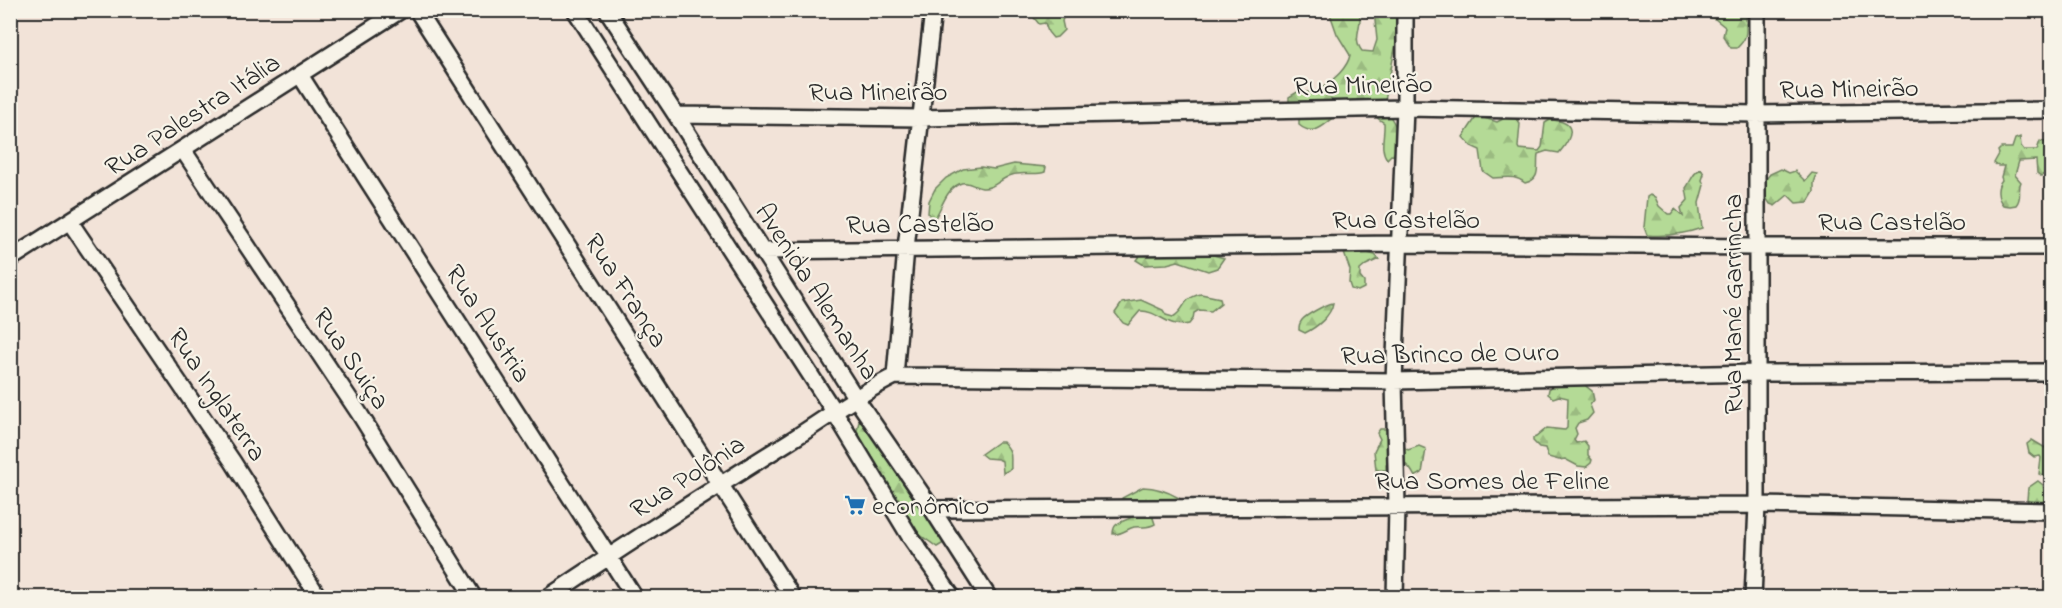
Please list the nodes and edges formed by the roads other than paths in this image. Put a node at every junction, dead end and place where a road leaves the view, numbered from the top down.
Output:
1 (401, 10) edge
2 (417, 10) edge
3 (575, 10) edge
4 (607, 10) edge
5 (933, 10) edge
6 (1405, 10) edge
7 (1757, 10) edge
8 (300, 75) junction
9 (1405, 108) junction
10 (2052, 110) edge
11 (1757, 114) junction
12 (676, 115) junction
13 (920, 118) junction
14 (183, 150) junction
15 (70, 222) junction
16 (1399, 244) junction
17 (1757, 247) junction
18 (2052, 247) edge
19 (906, 248) junction
20 (761, 251) junction
21 (10, 259) edge
22 (2052, 372) edge
23 (1757, 373) junction
24 (895, 376) junction
25 (1394, 381) junction
26 (855, 397) junction
27 (835, 412) junction
28 (721, 484) junction
29 (1757, 505) junction
30 (1397, 506) junction
31 (932, 509) junction
32 (2052, 511) edge
33 (609, 557) junction
34 (319, 597) edge
35 (474, 597) edge
36 (547, 597) edge
37 (635, 597) edge
38 (793, 597) edge
39 (953, 597) edge
40 (989, 597) edge
41 (1395, 597) edge
42 (1753, 597) edge

1 - 8 street, Rua Palestra Itália
2 - 28 street, Rua França
3 - 27 street, Avenida Alemanha
4 - 12 street, Avenida Alemanha
5 - 13 street
6 - 9 street
7 - 11 street, Rua Mané Garrincha
8 - 14 street, Rua Palestra Itália
8 - 33 street, Rua Austria
9 - 11 street, Rua Mineirão
9 - 13 street, Rua Mineirão
9 - 16 street
10 - 11 street, Rua Mineirão
11 - 17 street, Rua Mané Garrincha
12 - 13 street, Rua Mineirão
12 - 20 street, Avenida Alemanha
13 - 19 street
14 - 15 street, Rua Palestra Itália
14 - 35 street, Rua Suiça
15 - 21 street, Rua Palestra Itália
15 - 34 street, Rua Inglaterra
16 - 17 street, Rua Castelão
16 - 19 street, Rua Castelão
16 - 25 street
17 - 18 street, Rua Castelão
17 - 23 street, Rua Mané Garrincha
19 - 20 street, Rua Castelão
19 - 24 street
20 - 26 street, Avenida Alemanha
22 - 23 street, Rua Brinco de Ouro
23 - 25 street, Rua Brinco de Ouro
23 - 29 street, Rua Mané Garrincha
24 - 25 street, Rua Brinco de Ouro
24 - 26 street, Rua Brinco de Ouro
25 - 30 street
26 - 27 street, Rua Polônia
26 - 31 street, Avenida Alemanha
27 - 28 street, Rua Polônia
27 - 39 street, Avenida Alemanha
28 - 33 street, Rua Polônia
28 - 38 street, Rua França
29 - 30 street, Rua Somes de Feline
29 - 32 street, Rua Somes de Feline
29 - 42 street, Rua Mané Garrincha
30 - 31 street, Rua Somes de Feline
30 - 41 street
31 - 40 street, Avenida Alemanha
33 - 36 street, Rua Polônia
33 - 37 street, Rua Austria

